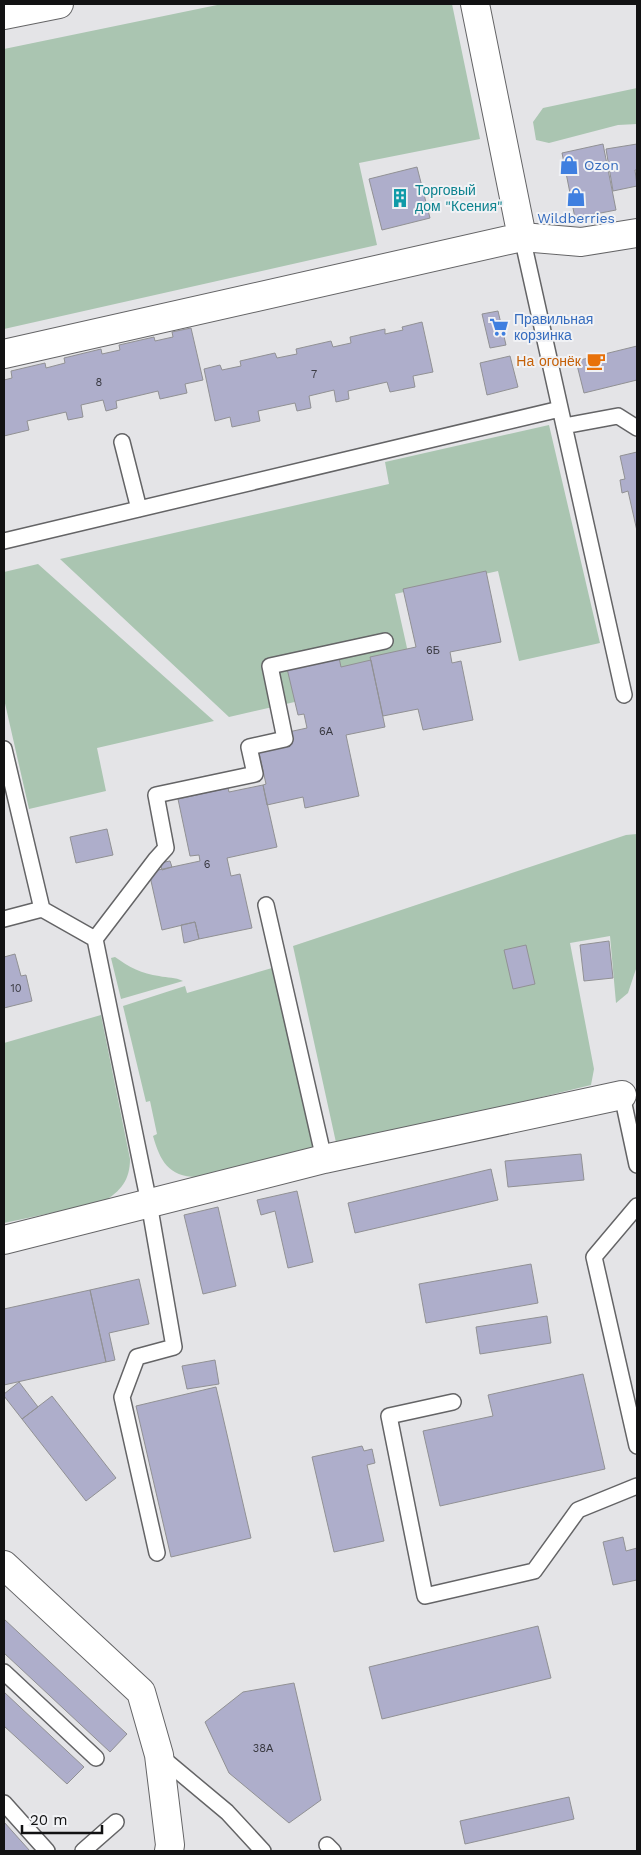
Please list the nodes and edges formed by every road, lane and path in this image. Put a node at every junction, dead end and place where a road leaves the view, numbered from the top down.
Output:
1 (59, 4) edge
2 (474, 4) edge
3 (4, 15) edge
4 (637, 233) edge
5 (522, 237) junction
6 (4, 354) edge
7 (560, 409) junction
8 (564, 426) junction
9 (637, 428) edge
10 (122, 442) dead end
11 (139, 509) junction
12 (4, 541) edge
13 (385, 641) dead end
14 (624, 696) dead end
15 (4, 749) edge
16 (266, 905) dead end
17 (42, 909) junction
18 (4, 919) edge
19 (95, 938) junction
20 (622, 1095) joint
21 (324, 1159) junction
22 (637, 1165) edge
23 (149, 1203) junction
24 (637, 1206) edge
25 (4, 1240) edge
26 (452, 1402) dead end
27 (637, 1446) edge
28 (637, 1486) edge
29 (156, 1554) dead end
30 (4, 1565) edge
31 (4, 1672) edge
32 (159, 1755) junction
33 (96, 1758) dead end
34 (4, 1803) edge
35 (116, 1822) dead end
36 (47, 1851) edge
37 (83, 1851) edge
38 (169, 1851) edge
39 (263, 1851) edge

1 - 3 street
2 - 5 street
4 - 5 street
5 - 6 street
5 - 7 lane
7 - 8 lane
7 - 11 lane
8 - 9 lane
8 - 14 lane
10 - 11 lane
11 - 12 lane
13 - 19 lane
15 - 17 lane
16 - 21 lane
17 - 18 lane
17 - 19 lane
19 - 23 lane
20 - 21 street
20 - 22 lane
21 - 23 street
23 - 25 street
23 - 29 lane
24 - 27 lane
26 - 28 lane
30 - 32 street
31 - 33 lane
32 - 38 street
32 - 39 lane
34 - 36 lane
35 - 37 lane

